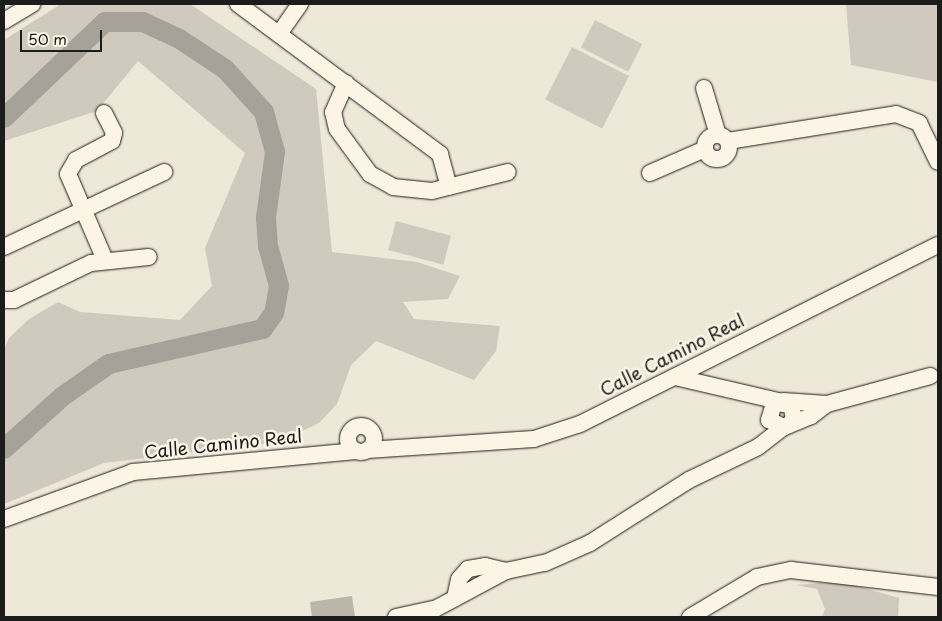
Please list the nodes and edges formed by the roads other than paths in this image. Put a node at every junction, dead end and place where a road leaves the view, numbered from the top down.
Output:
1 (32, 4) edge
2 (238, 4) edge
3 (300, 4) edge
4 (10, 13) edge
5 (279, 34) junction
6 (346, 83) junction
7 (704, 88) dead end
8 (104, 113) dead end
9 (723, 138) junction
10 (938, 162) edge
11 (164, 172) dead end
12 (508, 172) dead end
13 (650, 173) dead end
14 (449, 187) junction
15 (83, 210) junction
16 (938, 245) edge
17 (4, 246) edge
18 (149, 257) dead end
19 (105, 260) junction
20 (4, 300) edge
21 (930, 376) dead end
22 (675, 377) junction
23 (750, 393) junction
24 (806, 400) junction
25 (780, 401) junction
26 (827, 404) junction
27 (811, 416) junction
28 (768, 418) junction
29 (366, 426) junction
30 (786, 426) junction
31 (350, 430) junction
32 (758, 447) junction
33 (409, 448) junction
34 (362, 451) junction
35 (316, 454) junction
36 (4, 519) edge
37 (938, 587) edge
38 (396, 617) edge
39 (690, 617) edge

1 - 4 street
2 - 5 street
3 - 5 street
5 - 6 street
6 - 14 street
6 - 14 street
7 - 9 street
8 - 15 street
9 - 10 street
9 - 13 street
11 - 15 street
12 - 14 street
15 - 17 street
15 - 19 street
16 - 22 street, Calle Camino Real
18 - 19 street
19 - 20 street
21 - 26 street
22 - 23 street
22 - 33 street, Calle Camino Real
23 - 25 street
23 - 28 street
24 - 25 street
24 - 26 street
24 - 27 street
25 - 28 street
25 - 30 street
26 - 27 street
27 - 30 street
28 - 30 street
28 - 32 street
29 - 31 street, Calle Camino Real
29 - 33 street
29 - 34 street
30 - 32 street
31 - 34 street
31 - 35 street, Calle Camino Real
32 - 38 street
33 - 34 street, Calle Camino Real
34 - 35 street, Calle Camino Real
35 - 36 street, Calle Camino Real
37 - 39 street

